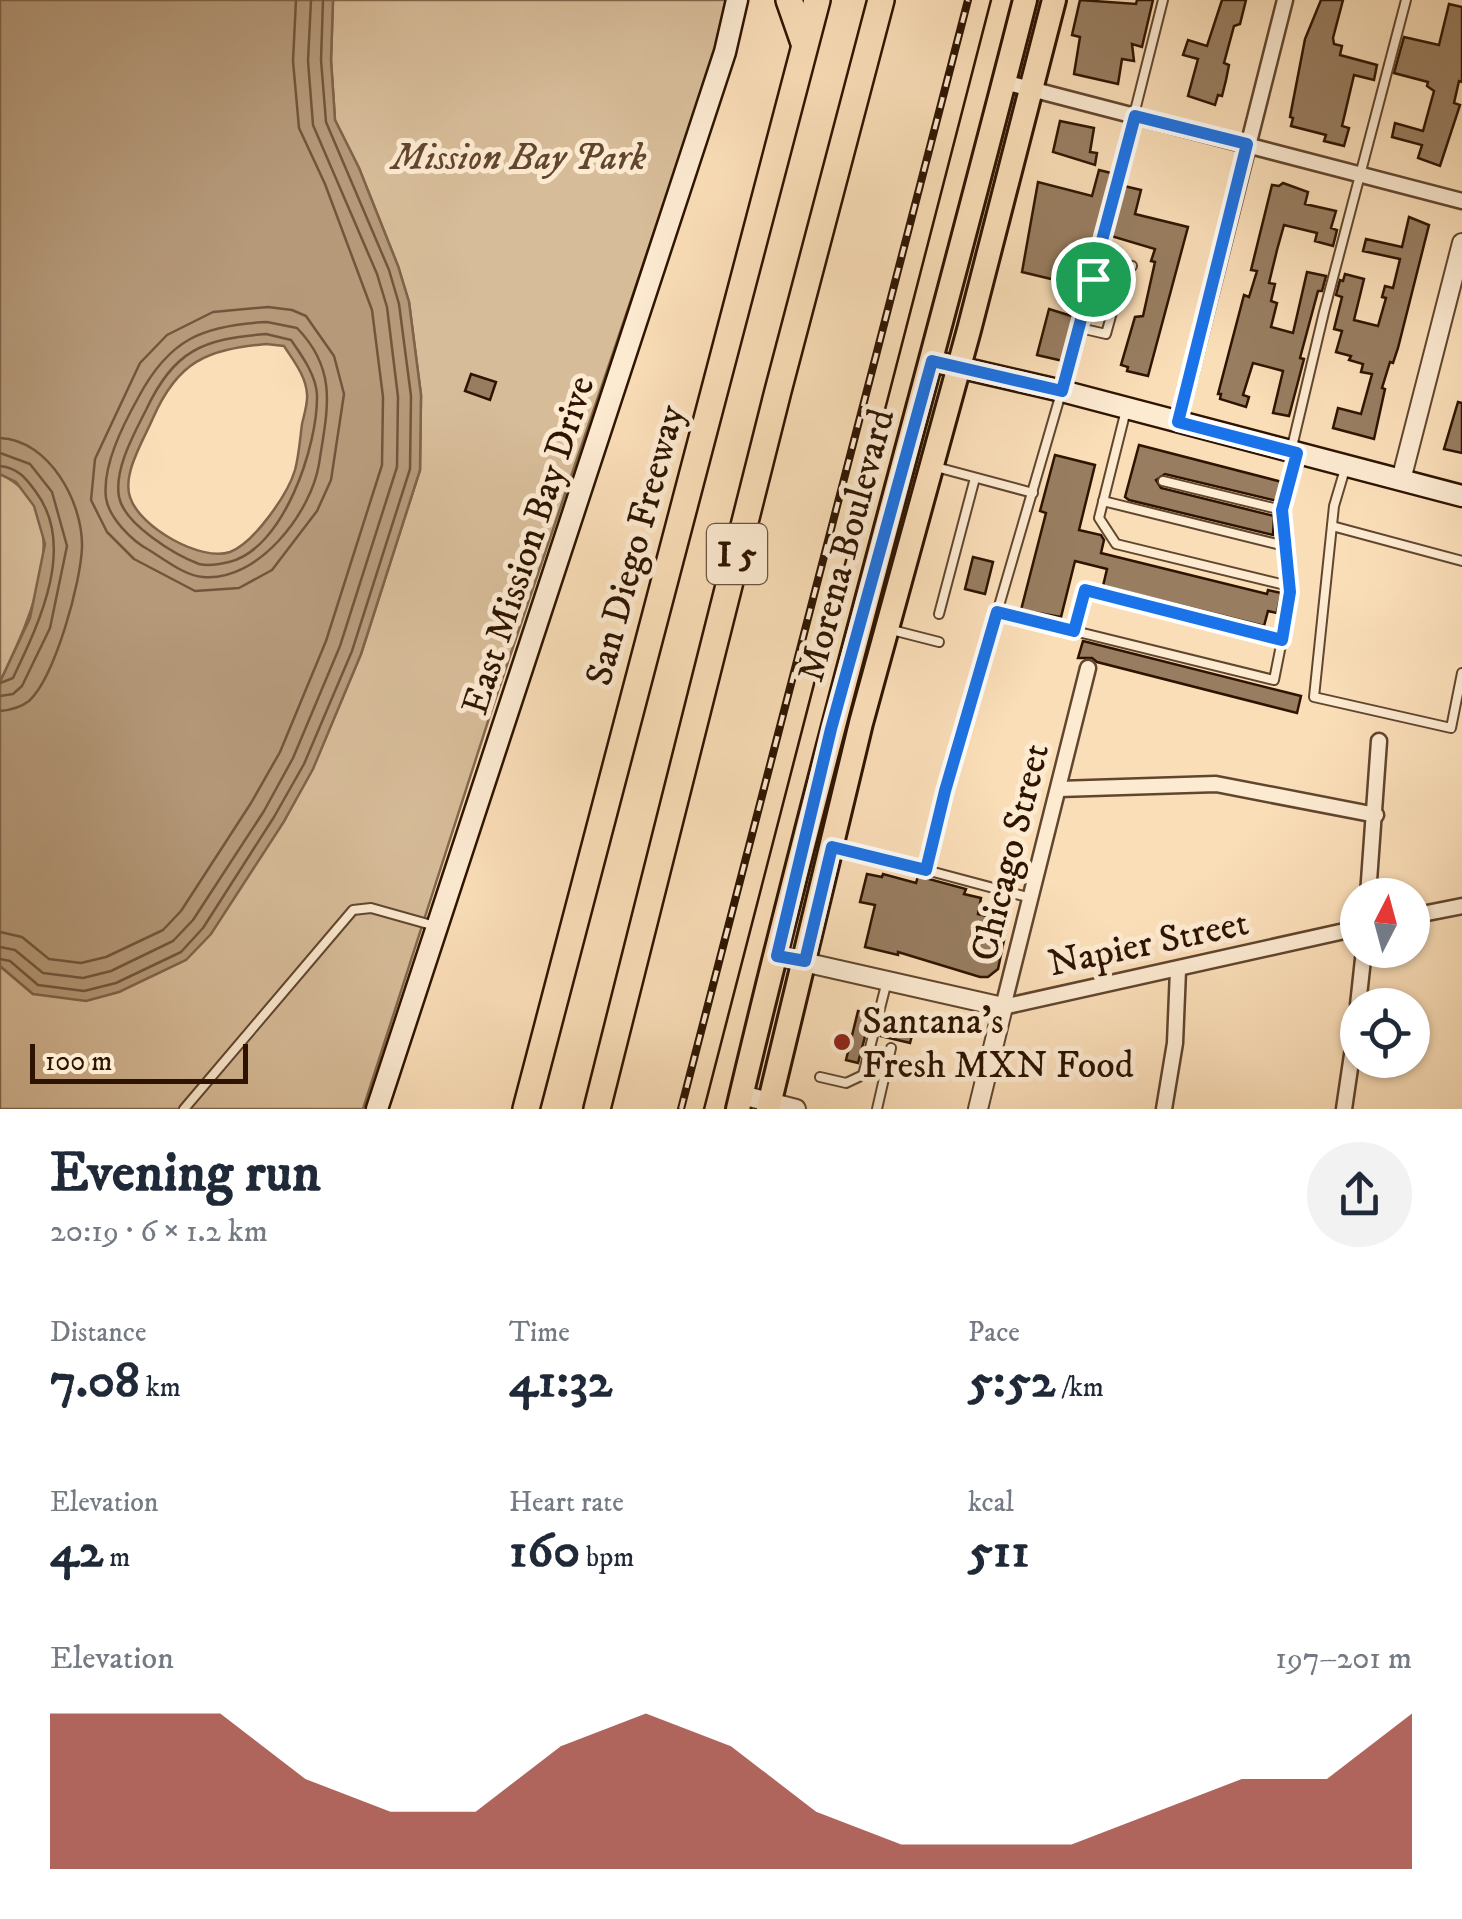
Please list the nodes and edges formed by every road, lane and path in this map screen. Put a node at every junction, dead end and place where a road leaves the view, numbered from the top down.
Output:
1 (737, 0) edge
2 (789, 0) edge
3 (817, 0) edge
4 (881, 0) edge
5 (1025, 0) edge
6 (1054, 0) edge
7 (1164, 0) edge
8 (1285, 0) edge
9 (1406, 0) edge
10 (804, 43) junction
11 (1004, 82) junction
12 (1032, 89) junction
13 (1135, 116) junction
14 (1247, 144) junction
15 (1359, 175) junction
16 (1462, 201) edge
17 (1462, 243) edge
18 (1098, 260) junction
19 (1132, 266) dead end
20 (1093, 279) junction
21 (1080, 328) junction
22 (932, 361) junction
23 (959, 368) junction
24 (1062, 391) junction
25 (1126, 408) junction
26 (1178, 422) junction
27 (1294, 452) junction
28 (1346, 465) junction
29 (932, 466) junction
30 (974, 478) junction
31 (1163, 480) dead end
32 (1402, 480) junction
33 (1032, 493) junction
34 (1462, 496) edge
35 (1103, 501) junction
36 (1282, 510) junction
37 (1332, 526) junction
38 (1285, 546) junction
39 (1462, 561) edge
40 (1289, 586) junction
41 (997, 612) junction
42 (939, 614) dead end
43 (888, 628) junction
44 (1074, 631) junction
45 (1282, 640) junction
46 (939, 642) dead end
47 (1088, 668) dead end
48 (1462, 674) edge
49 (1379, 741) dead end
50 (1059, 789) junction
51 (1376, 815) junction
52 (832, 847) junction
53 (926, 870) junction
54 (1370, 878) edge
55 (1033, 898) junction
56 (1462, 906) edge
57 (1430, 912) edge
58 (436, 926) junction
59 (1340, 932) edge
60 (777, 956) junction
61 (805, 961) junction
62 (1178, 970) junction
63 (887, 981) junction
64 (1004, 1007) junction
65 (892, 1048) dead end
66 (820, 1077) dead end
67 (1349, 1078) edge
68 (740, 1102) edge
69 (768, 1105) edge
70 (184, 1109) edge
71 (377, 1109) edge
72 (526, 1109) edge
73 (598, 1109) edge
74 (796, 1109) edge
75 (877, 1109) edge
76 (978, 1109) edge
77 (1164, 1109) edge
78 (1344, 1109) edge

1 - 58 main road, East Mission Bay Drive
2 - 10 highway
3 - 10 highway, San Diego Freeway / I 5
4 - 73 highway, I 5
5 - 11 main road, Morena Boulevard
6 - 12 main road, Morena Boulevard
7 - 13 lane
8 - 14 street
9 - 15 lane
10 - 72 highway, San Diego Freeway / I 5
11 - 12 street
11 - 22 main road, Morena Boulevard
12 - 13 street
12 - 23 main road, Morena Boulevard
13 - 14 street
13 - 18 lane
14 - 15 street
14 - 26 street
15 - 16 street
15 - 27 lane
17 - 32 street
18 - 19 lane
18 - 20 lane
20 - 21 lane
20 - 21 lane
21 - 24 lane
22 - 23 main road
22 - 60 main road, Morena Boulevard
23 - 24 main road
23 - 29 main road, Morena Boulevard
24 - 25 main road
24 - 33 lane
25 - 26 main road
25 - 35 lane
26 - 27 main road
27 - 28 main road
27 - 36 lane
28 - 32 main road
28 - 37 lane
29 - 30 lane
29 - 43 main road, Morena Boulevard
30 - 33 lane
30 - 42 lane
31 - 36 lane
32 - 34 main road
33 - 41 lane
35 - 38 lane
35 - 40 lane
36 - 38 lane
37 - 39 lane
37 - 48 lane
38 - 40 lane
40 - 45 lane
41 - 44 lane
41 - 53 lane
43 - 46 lane
43 - 52 main road, Morena Boulevard
44 - 45 lane
44 - 45 lane
47 - 50 street, Chicago Street
49 - 51 street
50 - 51 street
50 - 55 street, Chicago Street
51 - 54 street
52 - 53 lane
52 - 61 main road, Morena Boulevard
53 - 55 lane
55 - 64 street, Chicago Street
56 - 57 street
58 - 70 lane
58 - 71 main road, East Mission Bay Drive
59 - 62 street, Napier Street
60 - 61 street, Napier Street
60 - 68 main road, Morena Boulevard
61 - 63 street, Napier Street
61 - 69 main road, Morena Boulevard
62 - 64 street, Napier Street
62 - 77 street
63 - 64 street, Napier Street
63 - 66 lane
64 - 76 street, Chicago Street
65 - 75 lane
67 - 78 street
68 - 69 street
69 - 74 street

